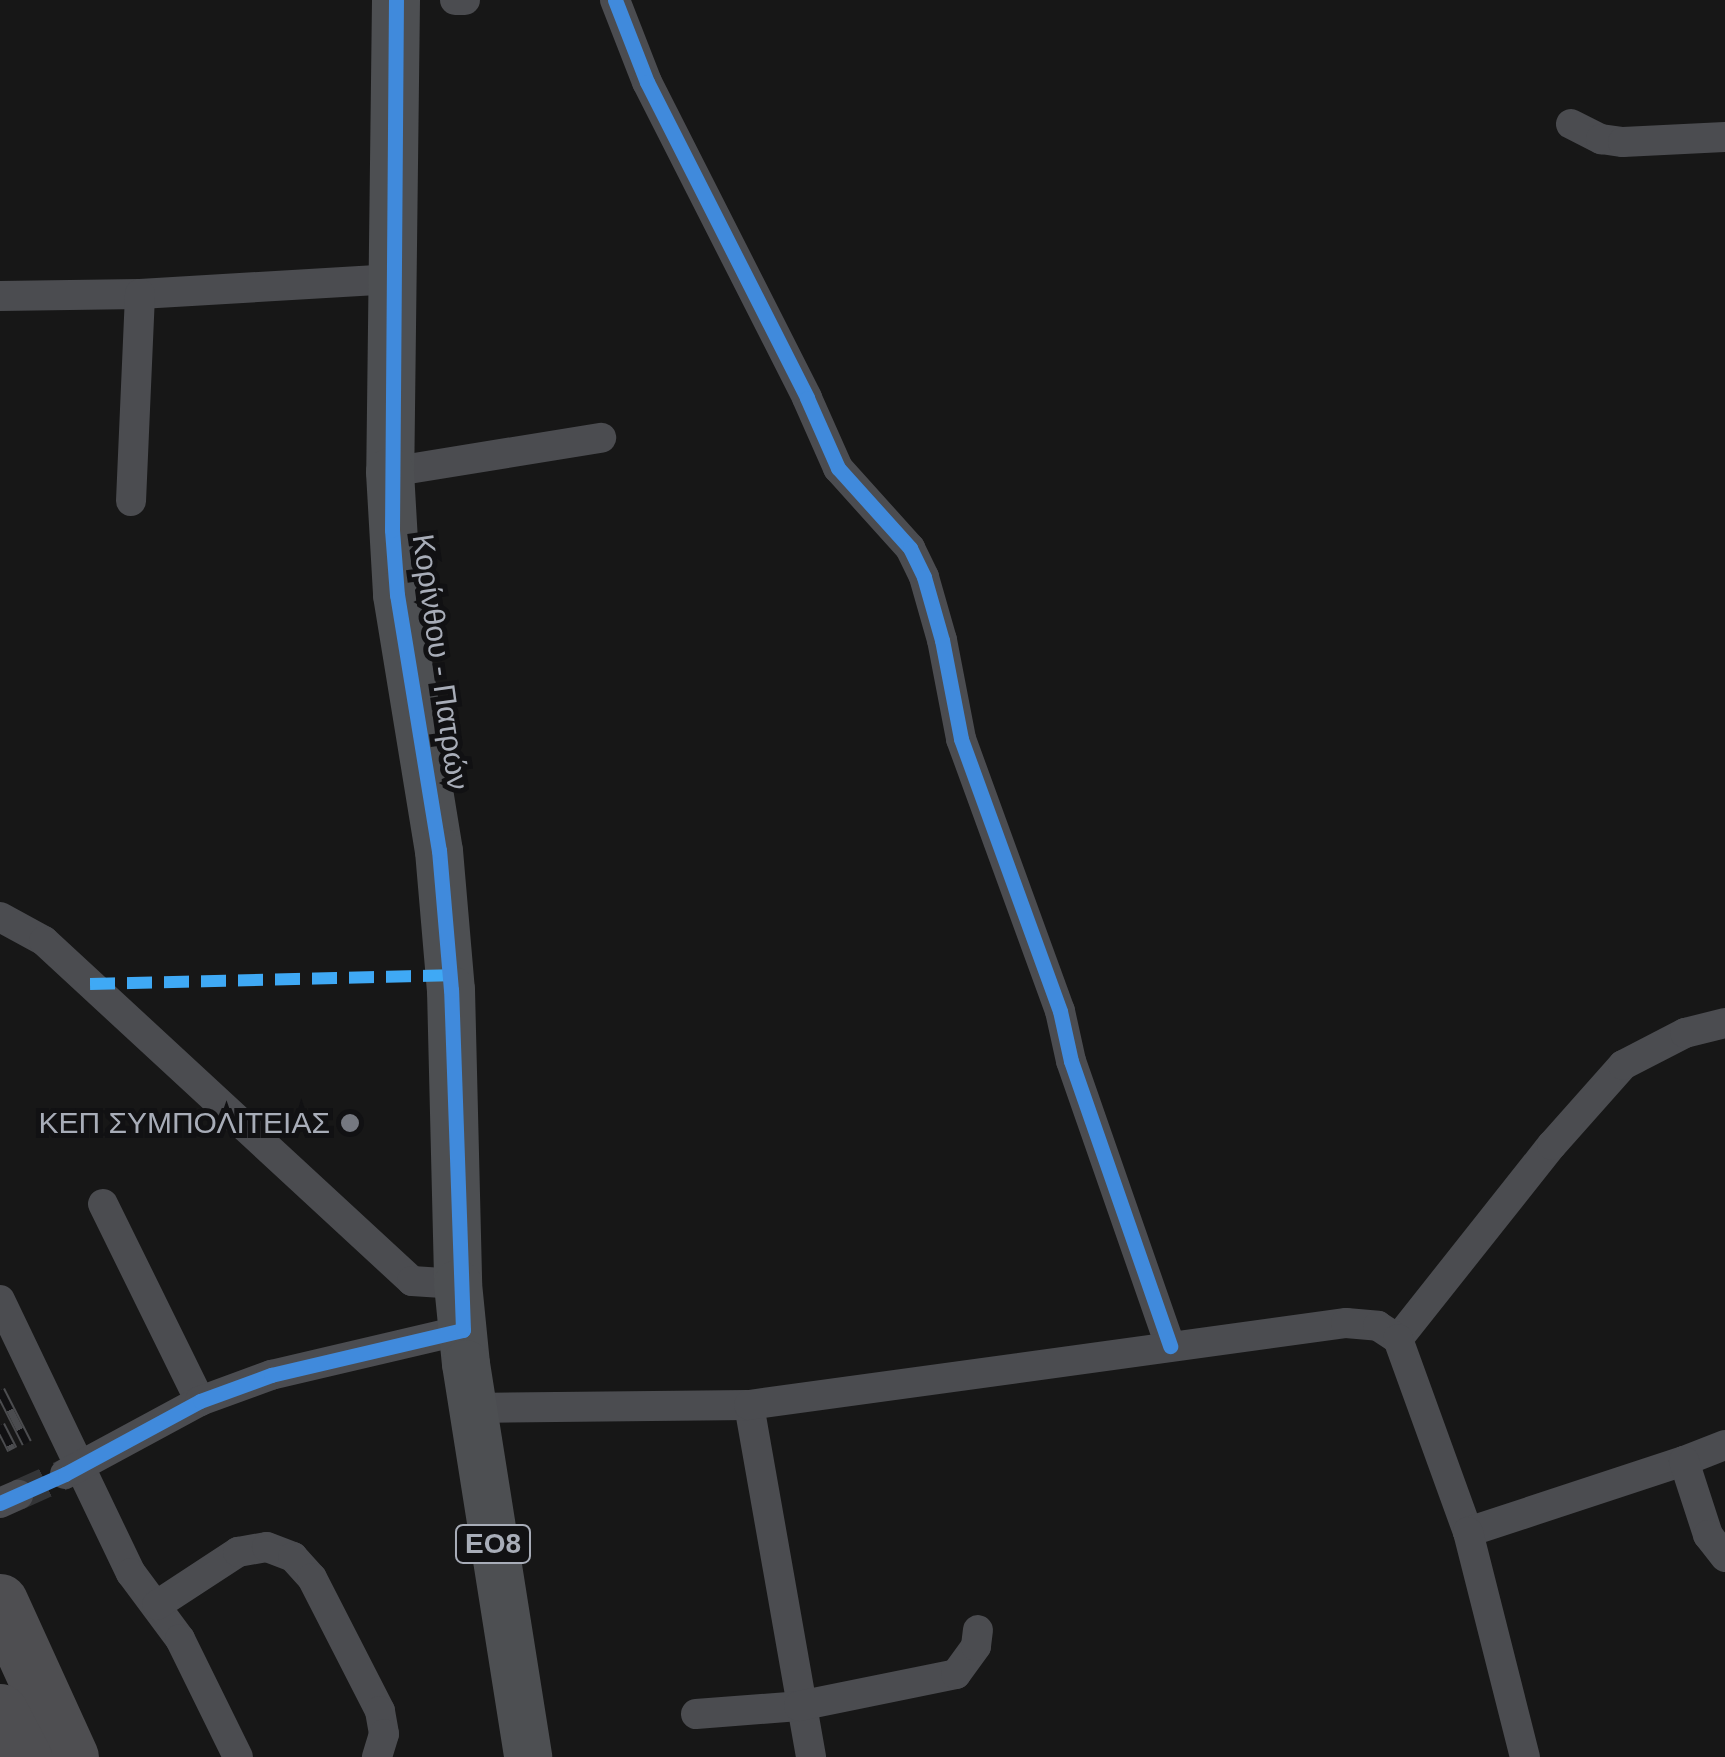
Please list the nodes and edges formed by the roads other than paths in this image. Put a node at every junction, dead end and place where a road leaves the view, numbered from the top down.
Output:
1 (396, 0) edge
2 (456, 0) edge
3 (465, 0) edge
4 (614, 0) edge
5 (1571, 124) dead end
6 (1725, 137) edge
7 (394, 279) junction
8 (140, 294) junction
9 (0, 296) edge
10 (600, 438) dead end
11 (390, 472) junction
12 (131, 501) dead end
13 (0, 917) edge
14 (1725, 1023) edge
15 (103, 1204) dead end
16 (0, 1300) edge
17 (461, 1307) junction
18 (1398, 1339) junction
19 (1170, 1346) junction
20 (200, 1401) junction
21 (749, 1405) junction
22 (471, 1408) junction
23 (1725, 1445) edge
24 (1684, 1461) junction
25 (72, 1470) junction
26 (1468, 1532) junction
27 (1725, 1557) edge
28 (0, 1601) edge
29 (157, 1605) junction
30 (978, 1630) dead end
31 (799, 1706) junction
32 (0, 1711) edge
33 (696, 1714) dead end
34 (24, 1757) edge
35 (71, 1757) edge
36 (238, 1757) edge
37 (377, 1757) edge
38 (528, 1757) edge
39 (811, 1757) edge
40 (1525, 1757) edge

1 - 7 main road, Κορίνθου - Πατρών / ΕΟ8
2 - 3 street
4 - 19 street
5 - 6 street
7 - 8 street
7 - 11 main road, Κορίνθου - Πατρών / ΕΟ8
8 - 9 street
8 - 12 street
10 - 11 street
11 - 17 main road, Κορίνθου - Πατρών / ΕΟ8
13 - 17 street
14 - 18 street
15 - 20 street
16 - 25 street
17 - 20 street
17 - 22 main road, Κορίνθου - Πατρών / ΕΟ8
18 - 19 street
18 - 26 street
19 - 21 street
20 - 25 street
21 - 22 street
21 - 31 street
22 - 38 main road, Κορίνθου - Πατρών / ΕΟ8
23 - 24 street
24 - 26 street
24 - 27 street
25 - 29 street
26 - 40 street
28 - 35 highway
29 - 36 street
29 - 37 street
30 - 31 street
31 - 33 street
31 - 39 street
32 - 34 highway

